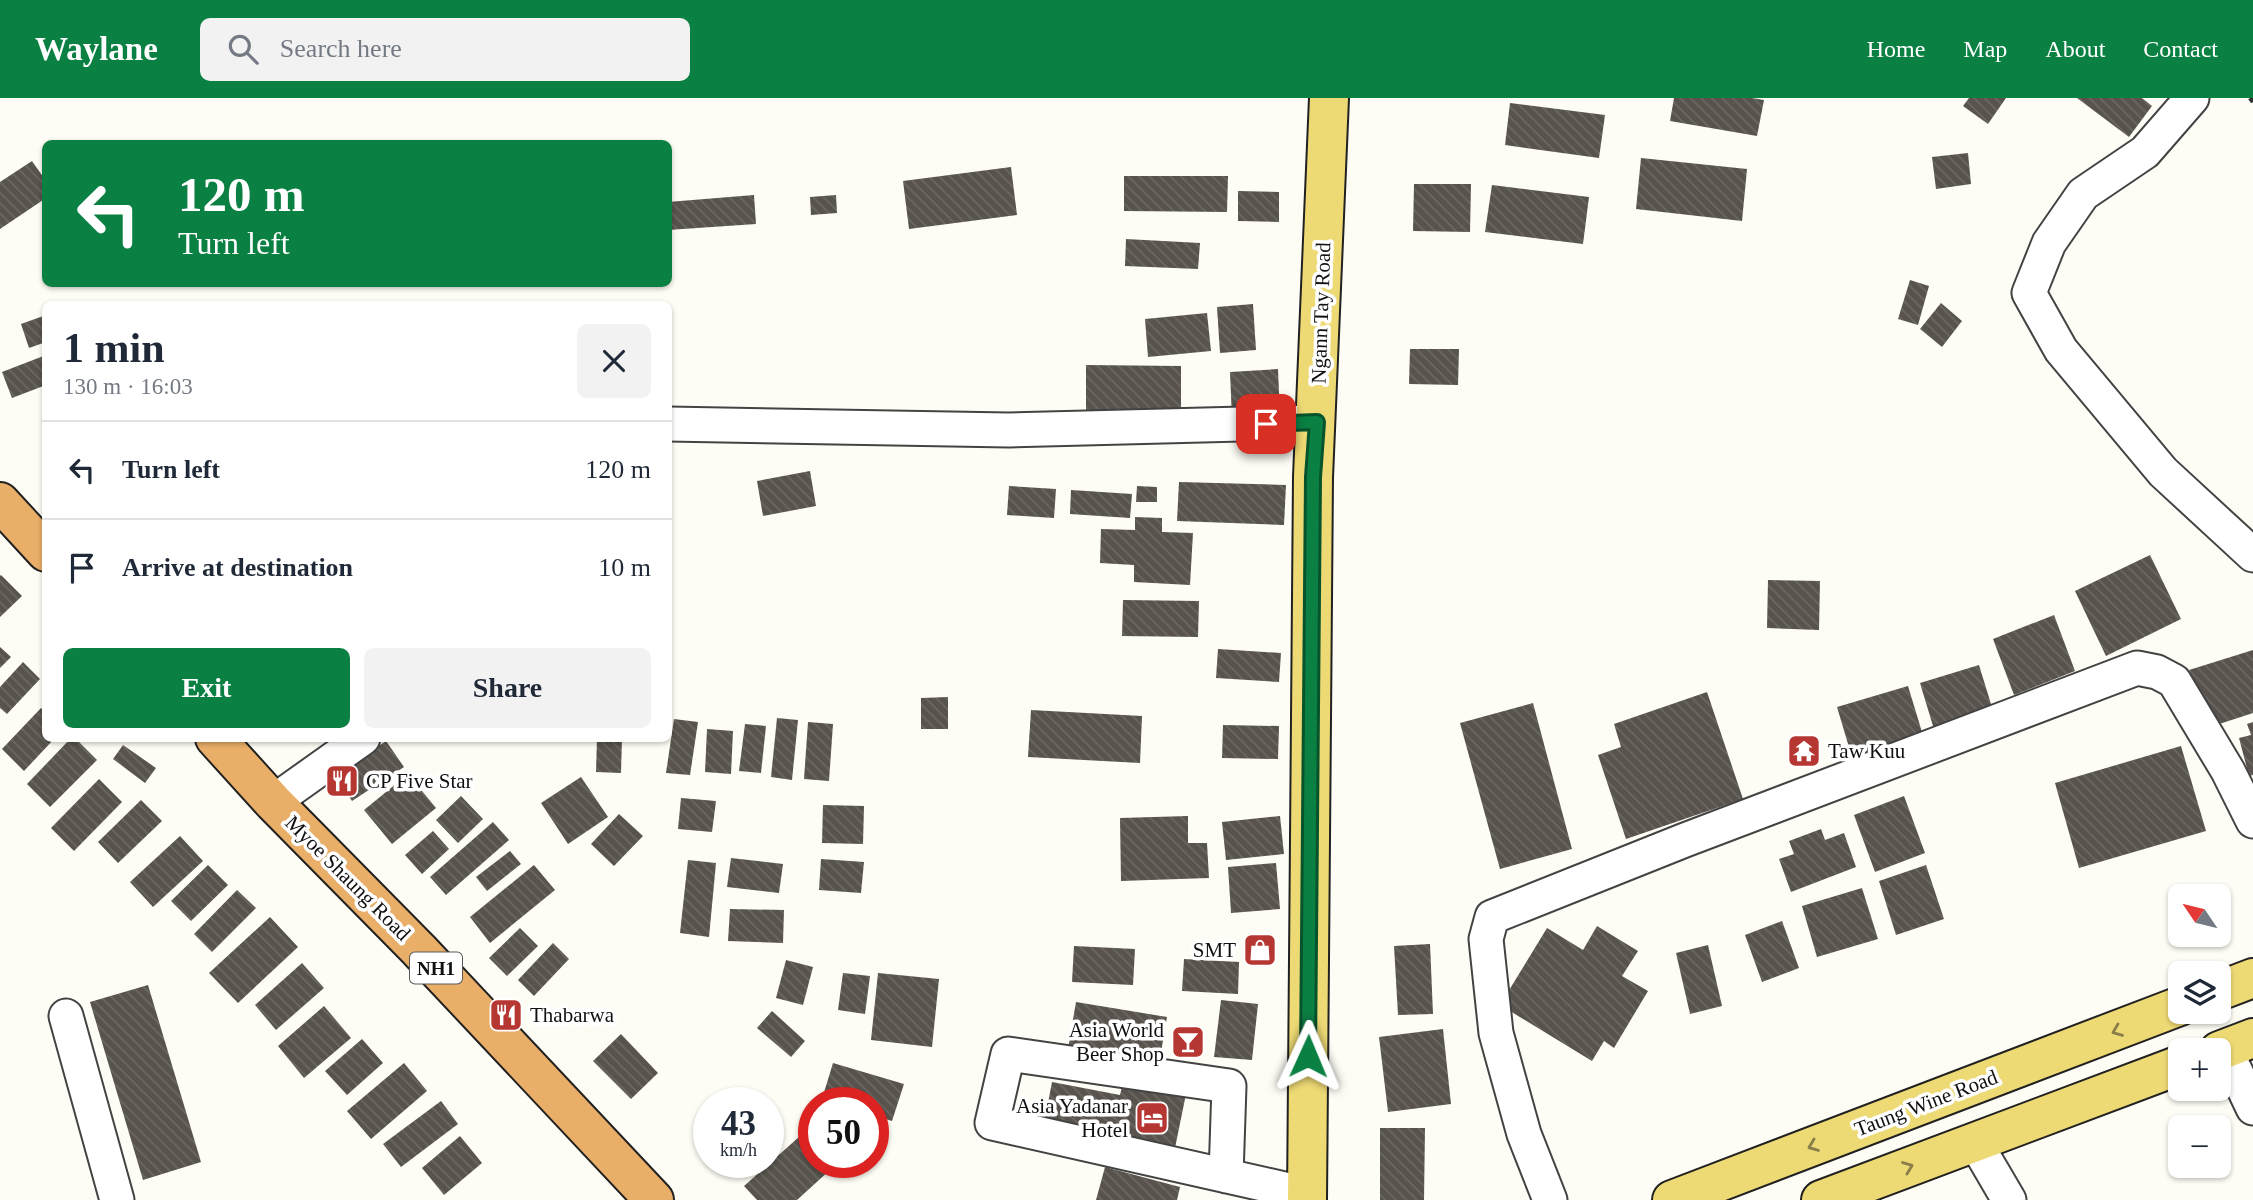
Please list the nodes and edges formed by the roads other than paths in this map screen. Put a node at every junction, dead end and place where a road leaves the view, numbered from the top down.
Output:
1 (1329, 98) edge
2 (2192, 98) edge
3 (1317, 422) junction
4 (672, 424) edge
5 (0, 502) edge
6 (42, 548) edge
7 (2253, 555) edge
8 (219, 742) edge
9 (357, 742) edge
10 (273, 802) junction
11 (2253, 821) edge
12 (2253, 978) edge
13 (2231, 986) edge
14 (2168, 1011) edge
15 (66, 1016) dead end
16 (2232, 1046) edge
17 (2168, 1070) edge
18 (2253, 1108) edge
19 (1975, 1142) junction
20 (1226, 1176) junction
21 (1307, 1197) edge
22 (117, 1200) edge
23 (654, 1200) edge
24 (1550, 1200) edge
25 (1672, 1200) edge
26 (1821, 1200) edge
27 (2009, 1200) edge

1 - 3 main road, Ngann Tay Road
2 - 7 lane
3 - 4 lane
3 - 21 main road, Ngann Tay Road
5 - 6 highway
8 - 10 highway, Myoe Shaung Road / NH1
9 - 10 lane
10 - 23 highway, Myoe Shaung Road / NH1
11 - 24 lane
12 - 13 main road
14 -> 25 main road, Taung Wine Road
15 - 22 lane
16 - 18 lane
17 - 19 main road
26 -> 19 main road
19 - 27 lane
20 - 20 lane
20 - 21 lane

